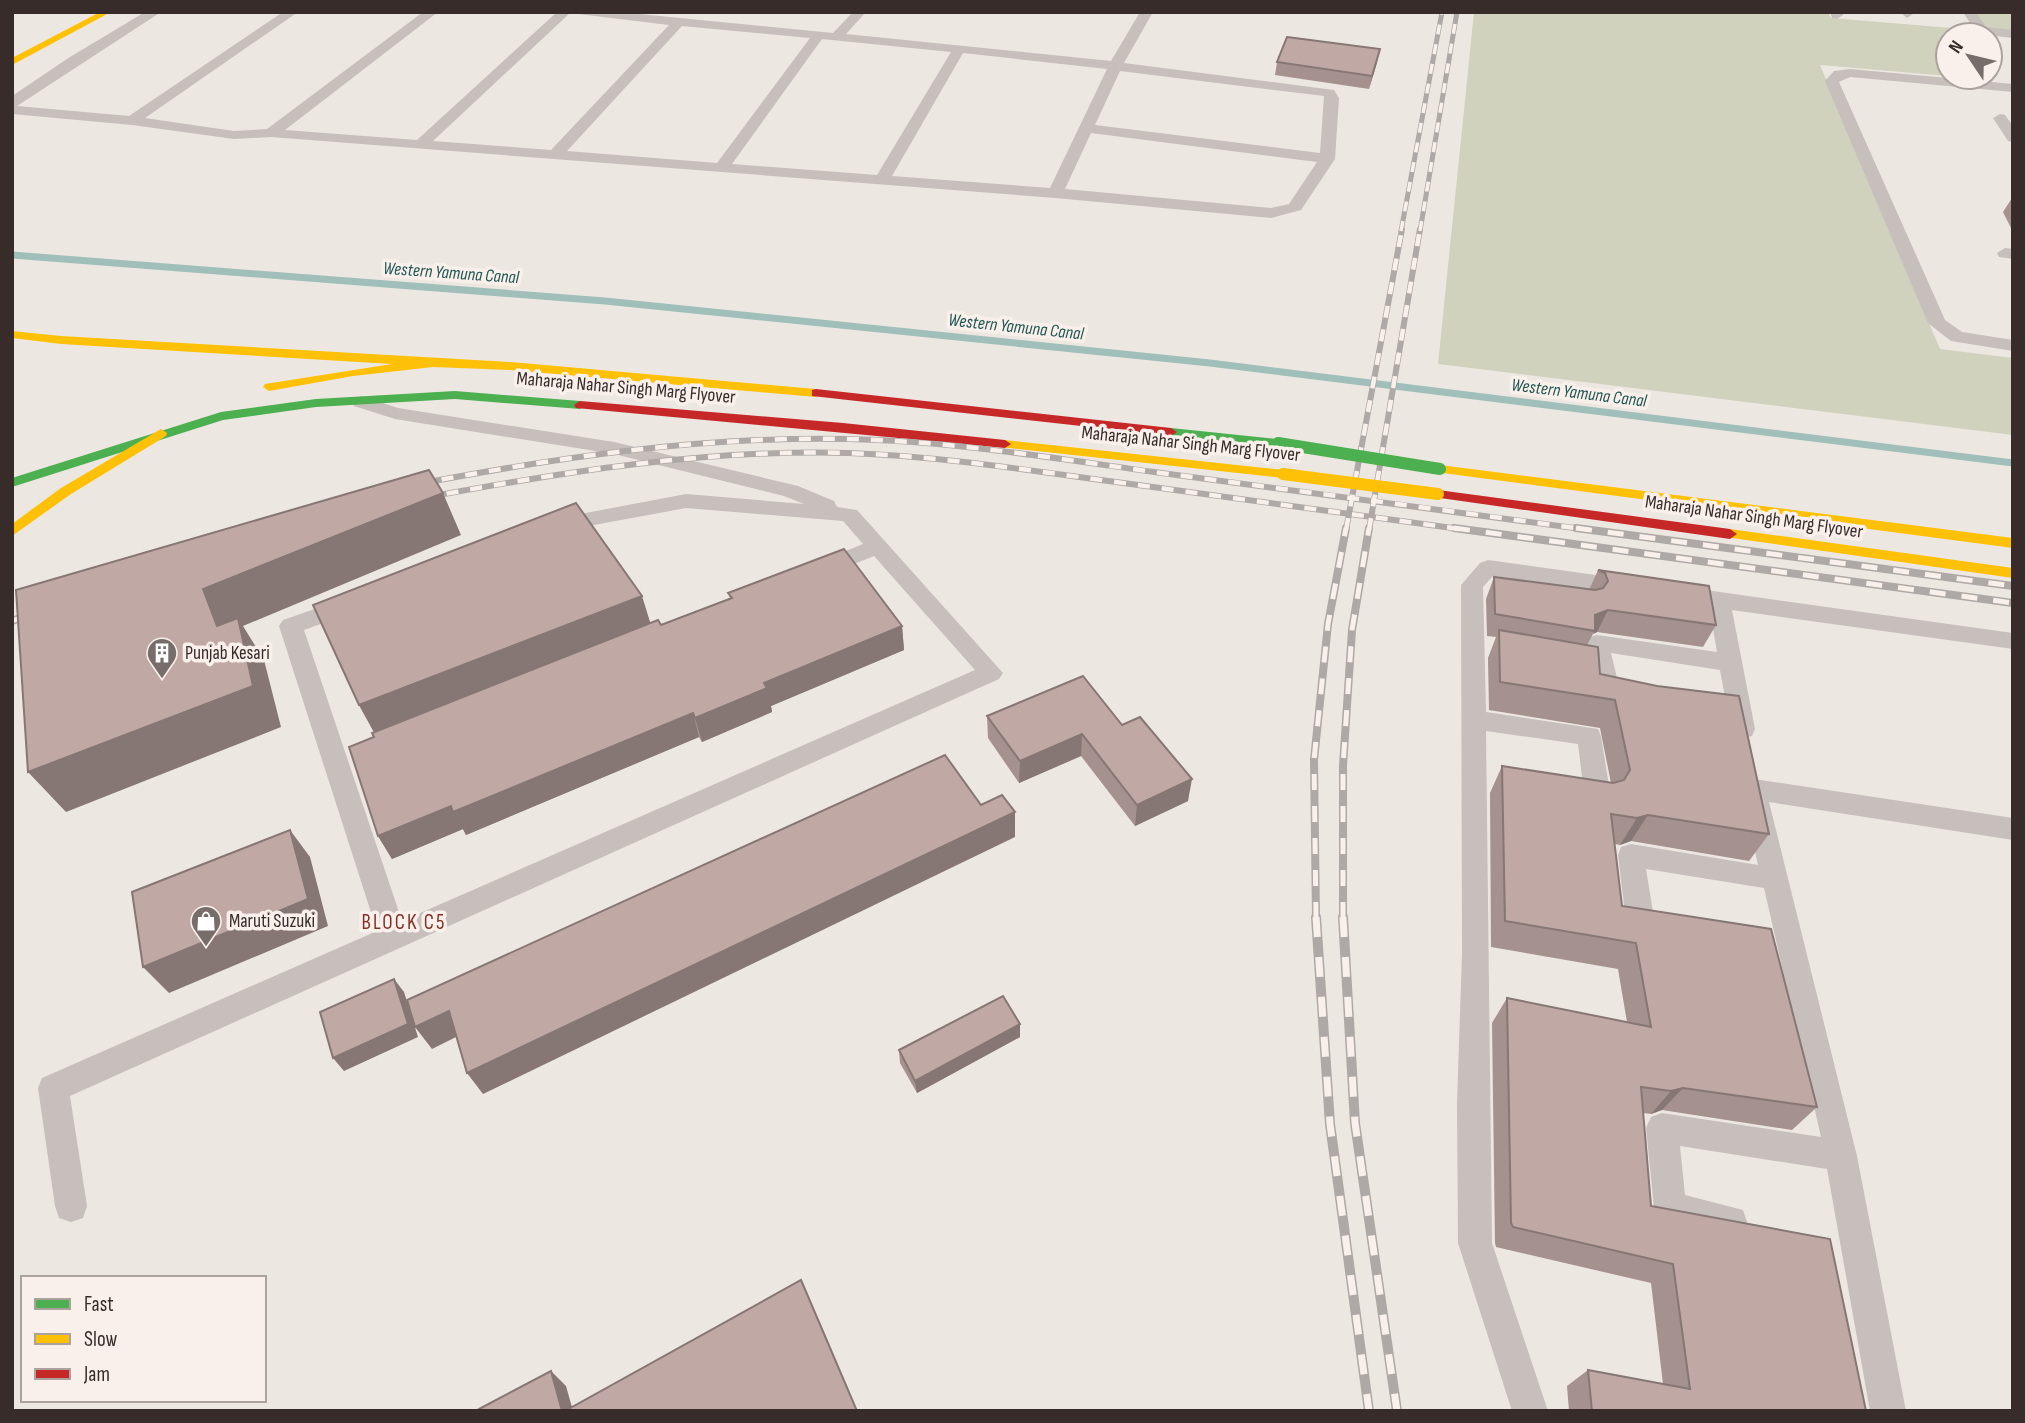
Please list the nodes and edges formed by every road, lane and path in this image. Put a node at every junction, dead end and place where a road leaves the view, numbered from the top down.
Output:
1 (74, 12) edge
2 (107, 12) edge
3 (155, 12) edge
4 (292, 12) edge
5 (432, 12) edge
6 (565, 12) edge
7 (576, 12) edge
8 (860, 12) edge
9 (1147, 12) edge
10 (1969, 12) edge
11 (679, 22) junction
12 (2013, 34) edge
13 (820, 35) junction
14 (24, 37) dead end
15 (836, 37) junction
16 (959, 49) junction
17 (12, 62) edge
18 (1116, 65) junction
19 (2013, 88) edge
20 (12, 103) edge
21 (12, 110) edge
22 (2000, 118) dead end
23 (132, 121) junction
24 (1087, 128) junction
25 (271, 133) junction
26 (2013, 138) edge
27 (421, 144) junction
28 (555, 155) junction
29 (1327, 159) junction
30 (721, 168) junction
31 (882, 180) junction
32 (1055, 193) junction
33 (12, 334) edge
34 (2013, 346) edge
35 (433, 363) junction
36 (247, 393) dead end
37 (220, 400) dead end
38 (361, 402) junction
39 (165, 420) junction
40 (12, 483) edge
41 (849, 515) junction
42 (12, 531) edge
43 (536, 536) edge
44 (2013, 543) edge
45 (877, 547) junction
46 (2013, 573) edge
47 (800, 578) edge
48 (1472, 587) junction
49 (369, 598) edge
50 (1718, 599) junction
51 (1584, 602) edge
52 (2013, 641) edge
53 (1538, 656) edge
54 (1731, 663) junction
55 (1601, 667) junction
56 (1648, 702) edge
57 (1474, 720) junction
58 (362, 752) edge
59 (336, 763) junction
60 (1751, 768) junction
61 (1557, 791) edge
62 (2013, 829) edge
63 (1776, 878) junction
64 (1690, 930) edge
65 (393, 936) junction
66 (1841, 1156) junction
67 (71, 1206) dead end
68 (1764, 1230) edge
69 (1530, 1411) edge
70 (1888, 1411) edge

1 - 14 main road
2 - 17 main road
3 - 20 street
4 - 23 street
5 - 25 street
6 - 27 street
7 - 11 street
8 - 15 street
9 - 18 street
10 - 12 street
11 - 13 street
11 - 28 street
13 - 15 street
13 - 30 street
15 - 16 street
16 - 18 street
16 - 31 street
18 - 24 street
18 - 29 street
19 - 34 street
21 - 23 street
22 - 26 street
23 - 25 street
24 - 29 street
24 - 32 street
25 - 27 street
27 - 28 street
28 - 30 street
29 - 32 street
30 - 31 street
31 - 32 street
33 - 35 main road
35 - 36 main road
35 - 44 main road, Maharaja Nahar Singh Marg Flyover, bridge
37 - 39 main road
38 - 39 main road, Maharaja Nahar Singh Marg Flyover
38 - 41 street
38 - 46 main road, Maharaja Nahar Singh Marg Flyover, bridge
39 - 40 main road
39 - 42 main road
41 - 43 street
41 - 45 street
45 - 47 street
45 - 65 street
48 - 50 street
48 - 51 street
48 - 57 street
49 - 59 street
50 - 52 street
50 - 54 street
53 - 55 street
54 - 55 street
54 - 60 street
55 - 56 street
57 - 61 street
57 - 69 street
58 - 59 street
59 - 65 street
60 - 62 street
60 - 63 street
63 - 64 street
63 - 66 street
65 - 67 street
66 - 68 street
66 - 70 street

